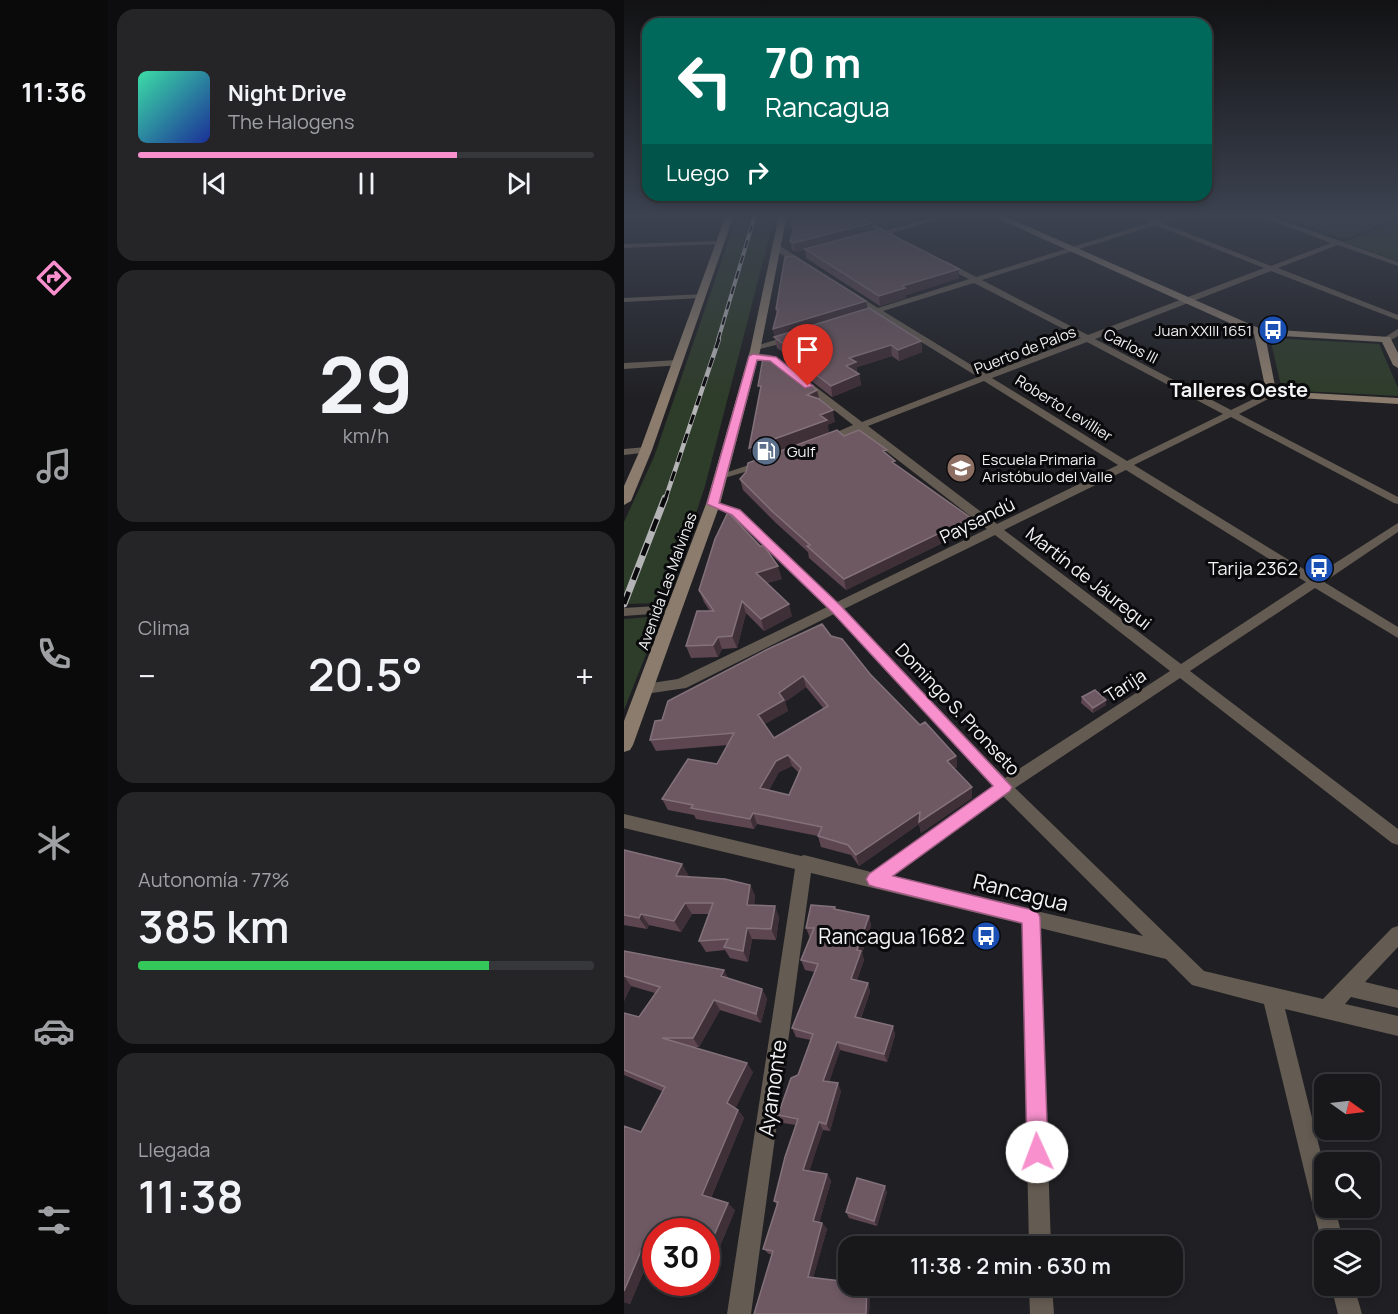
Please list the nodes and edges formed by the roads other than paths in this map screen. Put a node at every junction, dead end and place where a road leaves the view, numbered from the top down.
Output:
1 (708, 276) edge
2 (769, 276) edge
3 (969, 276) edge
4 (988, 276) edge
5 (1131, 276) edge
6 (1249, 276) edge
7 (1291, 276) edge
8 (976, 280) junction
9 (840, 288) edge
10 (701, 296) junction
11 (624, 300) edge
12 (1188, 301) junction
13 (872, 313) junction
14 (1398, 318) edge
15 (1259, 332) junction
16 (1398, 332) edge
17 (803, 335) edge
18 (1386, 339) junction
19 (1089, 340) junction
20 (754, 351) junction
21 (678, 363) junction
22 (1398, 365) edge
23 (624, 366) edge
24 (987, 378) junction
25 (1271, 394) junction
26 (1398, 401) edge
27 (1231, 414) junction
28 (861, 426) junction
29 (809, 446) edge
30 (646, 450) junction
31 (624, 452) edge
32 (778, 458) edge
33 (1130, 466) junction
34 (721, 476) junction
35 (624, 501) edge
36 (1398, 501) edge
37 (713, 504) junction
38 (1398, 527) edge
39 (997, 530) junction
40 (1316, 582) junction
41 (674, 609) junction
42 (837, 609) junction
43 (624, 612) edge
44 (1398, 633) edge
45 (1181, 672) junction
46 (645, 689) junction
47 (624, 745) edge
48 (1004, 787) junction
49 (624, 820) edge
50 (1398, 838) edge
51 (804, 862) junction
52 (875, 879) junction
53 (1031, 917) junction
54 (1398, 934) edge
55 (1168, 951) junction
56 (1348, 987) junction
57 (1272, 996) junction
58 (1398, 999) edge
59 (1327, 1009) junction
60 (1398, 1026) edge
61 (1330, 1230) edge
62 (1040, 1236) edge
63 (1041, 1296) edge
64 (1346, 1296) edge
65 (739, 1314) edge
66 (1042, 1314) edge
67 (1350, 1314) edge

1 - 10 main road
2 - 20 main road, Avenida Las Malvinas
3 - 8 street, Carlos III
4 - 8 street
5 - 12 main road
6 - 12 street, Puerto de Palos
7 - 14 street
8 - 13 street
8 - 19 street, Carlos III
9 - 13 street, Roberto Levillier
10 - 11 street
10 - 21 main road
12 - 15 main road
12 - 19 street, Puerto de Palos
13 - 24 street, Roberto Levillier
15 - 18 main road
15 - 25 main road
16 - 18 street
17 - 20 street
18 - 22 main road
19 - 24 street, Puerto de Palos
19 - 27 street, Carlos III
20 - 28 street, Martín de Jáuregui
20 - 34 main road, Avenida Las Malvinas
21 - 23 street
21 - 30 main road
24 - 28 street, Puerto de Palos
24 - 33 street, Roberto Levillier
25 - 26 main road, Paysandú
25 - 27 street, Paysandú
27 - 33 street, Paysandú
27 - 36 street, Carlos III
28 - 29 street, Puerto de Palos
28 - 39 street, Martín de Jáuregui
30 - 31 street
30 - 35 main road
32 - 34 street
33 - 39 street, Paysandú
33 - 40 street, Roberto Levillier
34 - 37 main road, Avenida Las Malvinas
37 - 41 main road, Avenida Las Malvinas
37 - 42 street, Domingo S. Pronseto
38 - 40 street, Tarija
39 - 42 street, Paysandú
39 - 45 street, Martín de Jáuregui
40 - 44 street, Roberto Levillier
40 - 45 street, Tarija
41 - 43 street
41 - 46 main road, Avenida Las Malvinas
42 - 46 street, Paysandú
42 - 48 street, Domingo S. Pronseto
45 - 48 street, Tarija
45 - 50 street, Martín de Jáuregui
46 - 47 main road, Avenida Las Malvinas
48 - 52 street, Tarija
48 - 55 street, Domingo S. Pronseto
49 - 51 street, Rancagua
51 - 52 street, Rancagua
51 - 65 street, Ayamonte
52 - 53 street, Rancagua
53 - 55 street, Rancagua
53 - 62 street
54 - 56 street
55 - 57 street, Rancagua
56 - 58 street
56 - 59 street
57 - 59 street, Rancagua
57 - 61 street
59 - 60 street, Rancagua
63 - 66 street
64 - 67 street

